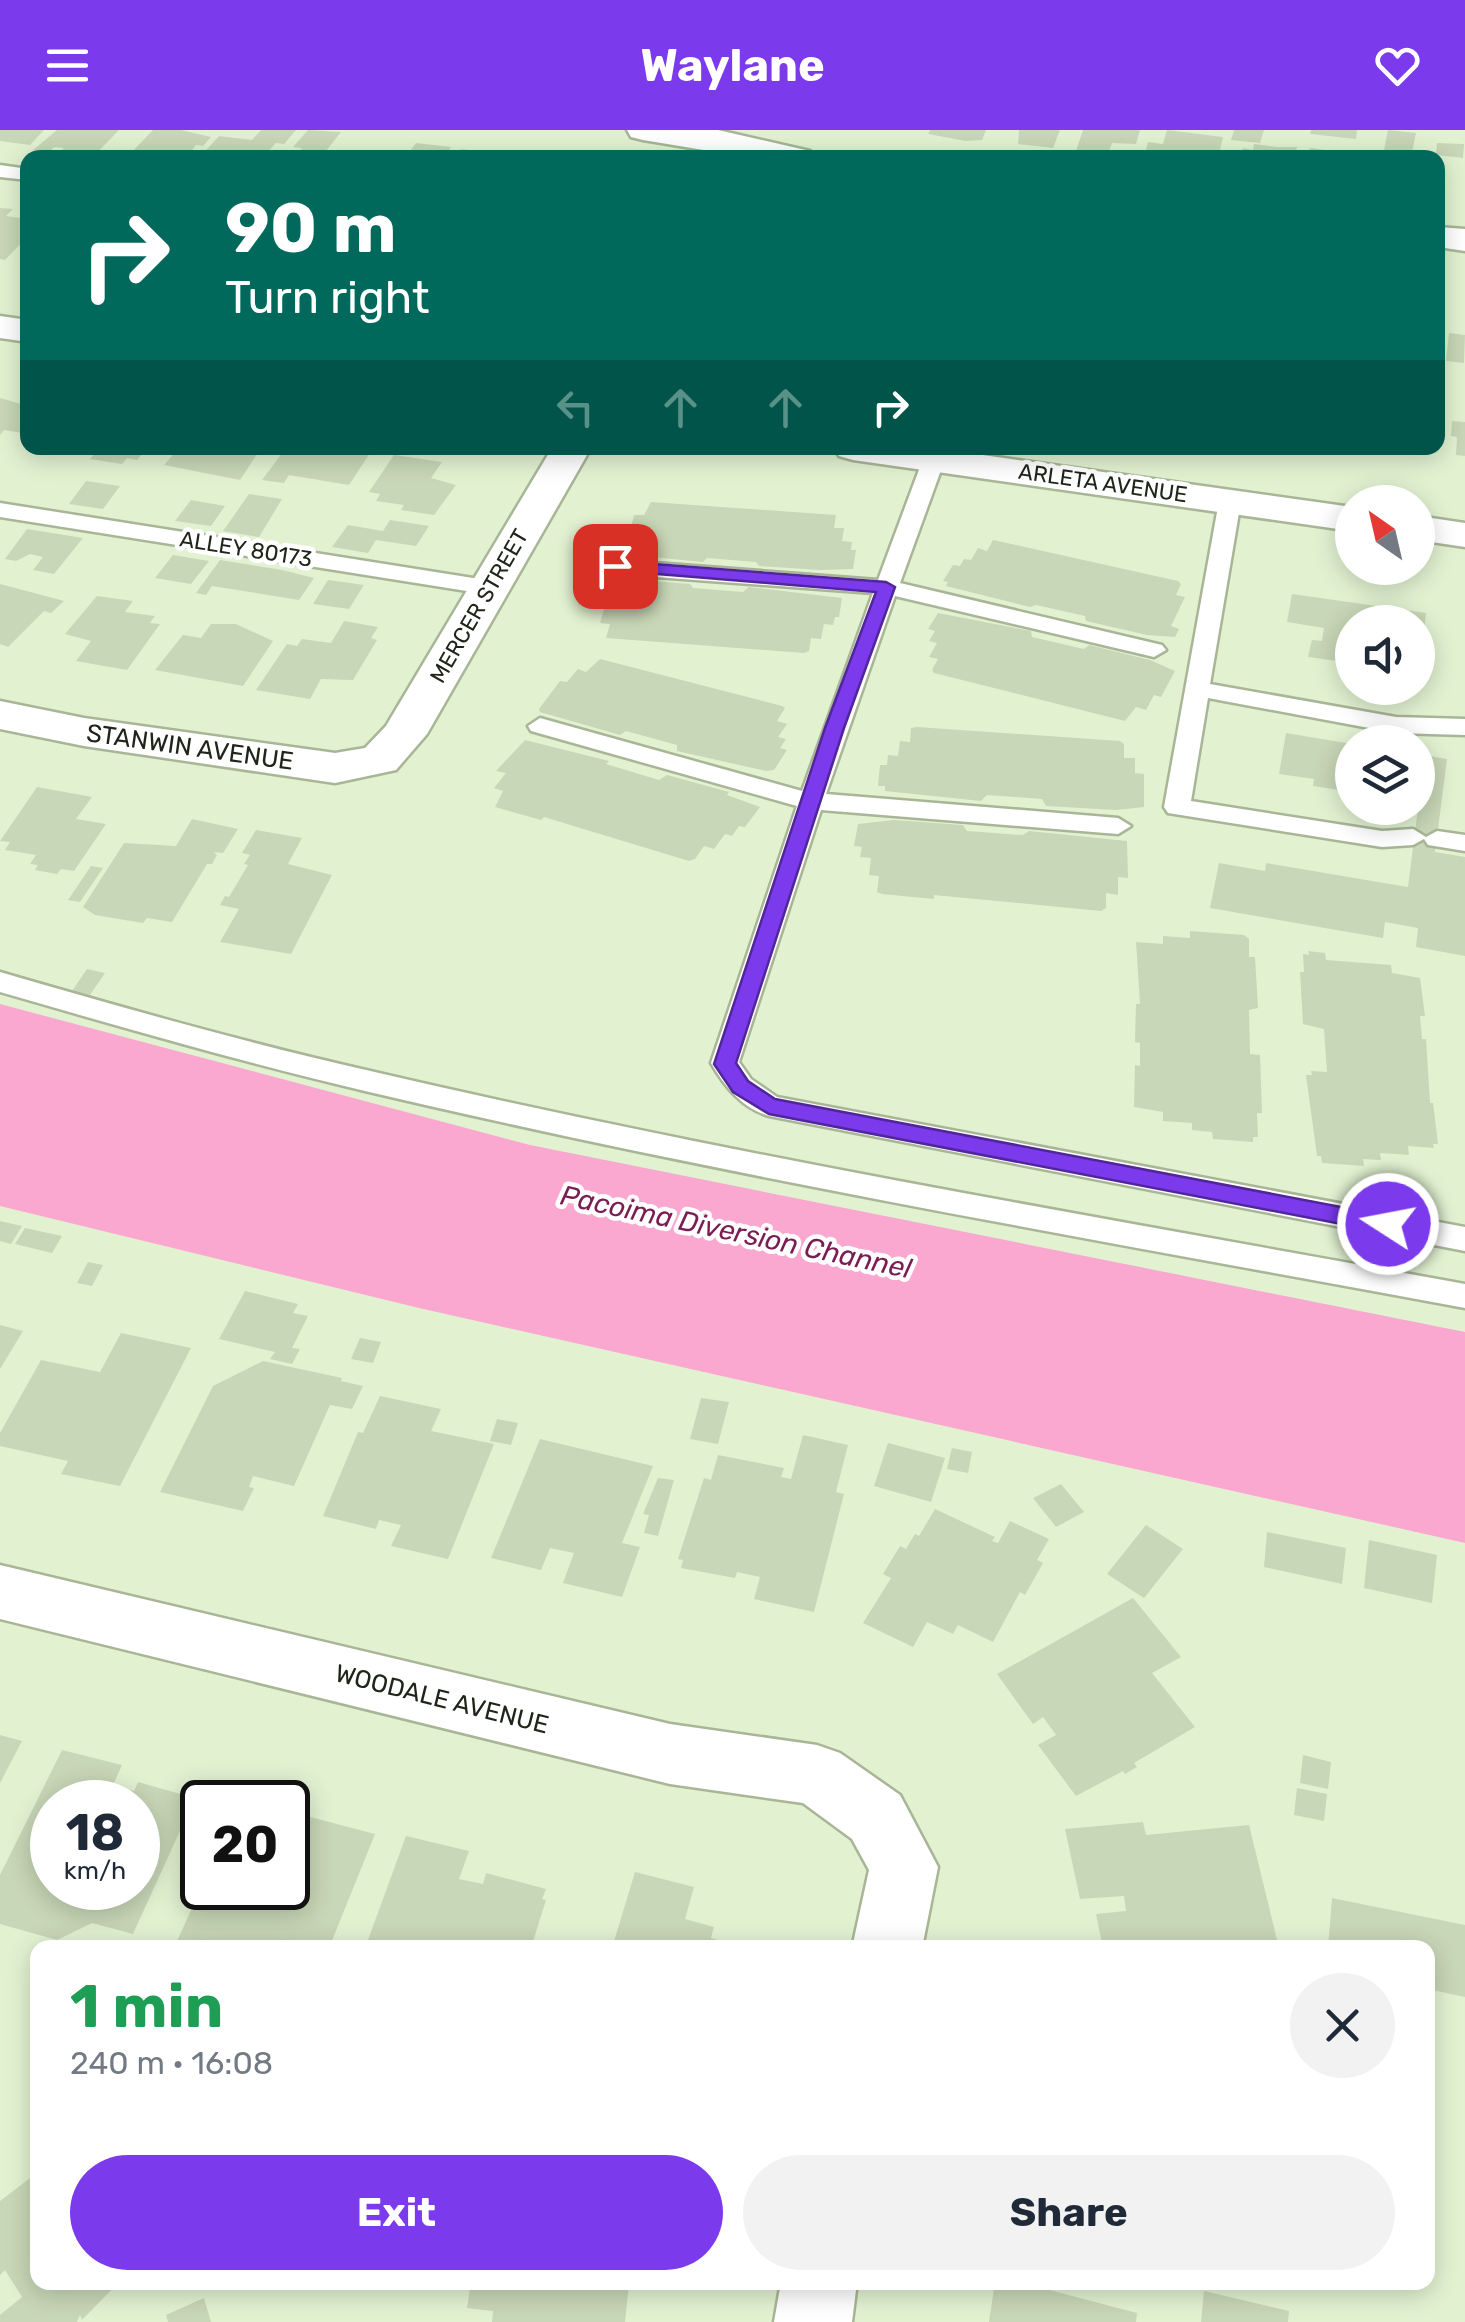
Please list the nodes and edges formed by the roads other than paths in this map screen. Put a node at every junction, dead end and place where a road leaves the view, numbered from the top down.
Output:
1 (643, 130) edge
2 (754, 145) edge
3 (568, 455) edge
4 (905, 455) edge
5 (934, 459) junction
6 (1230, 501) junction
7 (0, 510) edge
8 (1335, 516) edge
9 (1435, 531) edge
10 (1465, 535) edge
11 (615, 566) dead end
12 (886, 587) junction
13 (492, 588) junction
14 (1154, 650) dead end
15 (1198, 689) junction
16 (0, 715) edge
17 (540, 726) dead end
18 (1465, 727) edge
19 (380, 760) joint
20 (810, 801) junction
21 (1118, 826) dead end
22 (1465, 844) edge
23 (0, 982) edge
24 (1465, 1239) edge
25 (1465, 1296) edge
26 (0, 1592) edge
27 (889, 1940) edge
28 (818, 2290) edge
29 (813, 2322) edge

1 - 2 street
3 - 13 street, MERCER STREET
4 - 5 street, ARLETA AVENUE
5 - 6 street, ARLETA AVENUE
5 - 12 lane
6 - 8 street, ARLETA AVENUE
6 - 15 lane
7 - 13 lane, ALLEY 80173
9 - 10 street
11 - 12 lane
12 - 14 lane
12 - 20 lane
13 - 19 street, MERCER STREET
15 - 18 lane
15 - 22 lane
16 - 19 street, STANWIN AVENUE
17 - 20 lane
20 - 21 lane
20 - 24 lane
23 - 25 lane
26 - 27 street, WOODALE AVENUE
28 - 29 street

